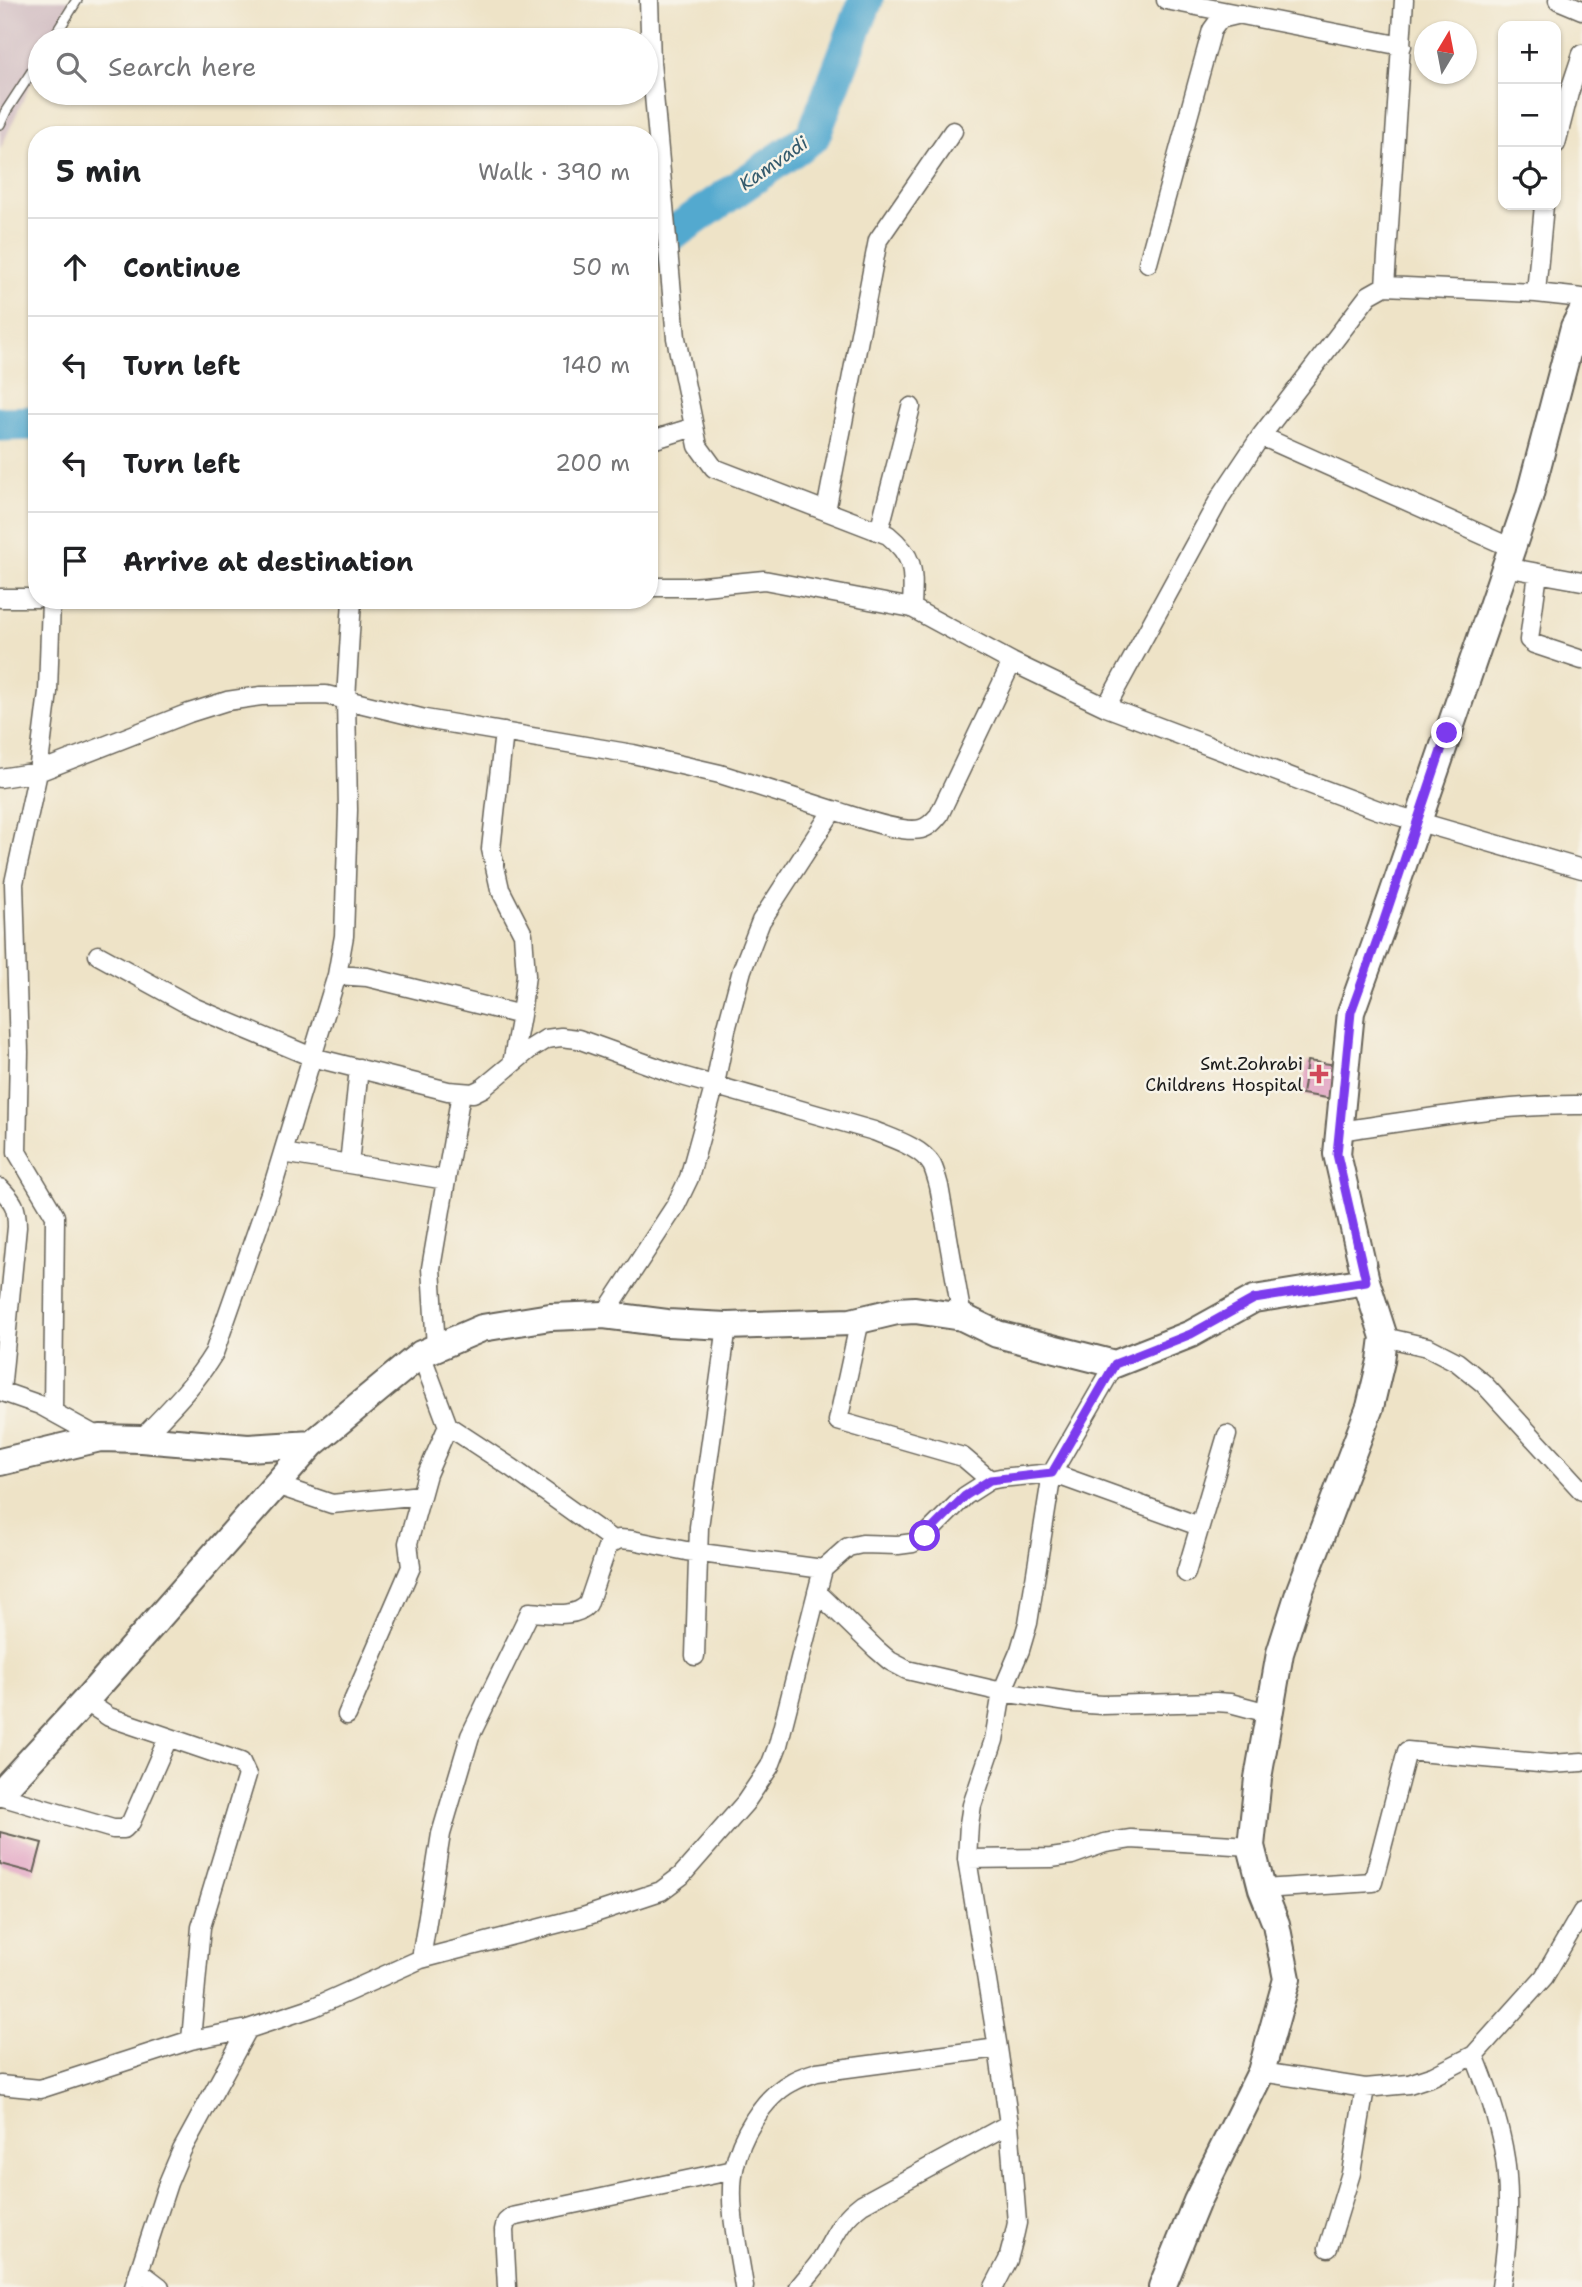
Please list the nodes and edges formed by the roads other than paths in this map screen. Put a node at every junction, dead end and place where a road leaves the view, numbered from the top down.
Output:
1 (77, 0) edge
2 (649, 0) edge
3 (1166, 0) edge
4 (1404, 0) edge
5 (1558, 0) edge
6 (1582, 10) edge
7 (1241, 14) junction
8 (60, 28) edge
9 (650, 28) edge
10 (1402, 46) junction
11 (1582, 54) edge
12 (28, 76) edge
13 (656, 105) edge
14 (3, 110) edge
15 (0, 124) edge
16 (1561, 124) edge
17 (658, 126) edge
18 (658, 131) edge
19 (953, 131) dead end
20 (1544, 210) edge
21 (1148, 263) dead end
22 (1385, 286) junction
23 (1536, 293) junction
24 (1582, 299) edge
25 (1582, 312) edge
26 (911, 407) dead end
27 (694, 427) junction
28 (1261, 436) junction
29 (658, 438) edge
30 (826, 511) junction
31 (879, 531) junction
32 (1508, 557) junction
33 (1538, 573) junction
34 (1582, 581) edge
35 (658, 587) edge
36 (0, 598) edge
37 (28, 598) edge
38 (912, 608) junction
39 (51, 609) edge
40 (351, 609) edge
41 (1582, 660) edge
42 (1012, 662) junction
43 (345, 699) junction
44 (1106, 707) junction
45 (504, 732) junction
46 (38, 772) junction
47 (0, 778) edge
48 (833, 810) junction
49 (1418, 822) junction
50 (1582, 869) edge
51 (99, 956) dead end
52 (337, 975) junction
53 (521, 1015) junction
54 (312, 1057) junction
55 (512, 1064) junction
56 (359, 1068) junction
57 (715, 1084) junction
58 (461, 1093) junction
59 (1582, 1105) edge
60 (1339, 1131) junction
61 (283, 1153) junction
62 (349, 1164) junction
63 (446, 1180) junction
64 (0, 1188) edge
65 (1366, 1281) junction
66 (604, 1315) junction
67 (962, 1317) junction
68 (860, 1320) junction
69 (727, 1326) junction
70 (1384, 1337) junction
71 (428, 1351) junction
72 (1115, 1364) junction
73 (1, 1391) edge
74 (53, 1411) junction
75 (448, 1426) junction
76 (1227, 1435) dead end
77 (100, 1438) junction
78 (141, 1439) junction
79 (312, 1444) junction
80 (0, 1462) edge
81 (1052, 1473) junction
82 (990, 1480) junction
83 (276, 1485) junction
84 (1582, 1491) edge
85 (421, 1495) junction
86 (1199, 1526) junction
87 (614, 1541) junction
88 (700, 1553) junction
89 (823, 1569) junction
90 (1186, 1573) dead end
91 (817, 1591) junction
92 (695, 1656) dead end
93 (1002, 1692) junction
94 (85, 1701) junction
95 (1268, 1713) junction
96 (347, 1715) dead end
97 (168, 1738) junction
98 (1582, 1762) edge
99 (0, 1794) edge
100 (1251, 1846) junction
101 (967, 1859) junction
102 (1262, 1889) junction
103 (1582, 1912) edge
104 (1577, 1932) edge
105 (421, 1959) junction
106 (248, 2029) junction
107 (191, 2040) junction
108 (998, 2048) junction
109 (1474, 2054) junction
110 (1261, 2071) junction
111 (0, 2085) edge
112 (1365, 2088) junction
113 (1009, 2124) junction
114 (734, 2170) junction
115 (1328, 2248) dead end
116 (136, 2279) edge
117 (160, 2287) edge
118 (507, 2287) edge
119 (744, 2287) edge
120 (799, 2287) edge
121 (995, 2287) edge
122 (1162, 2287) edge
123 (1501, 2287) edge

1 - 8 lane
2 - 9 street
3 - 7 street
4 - 10 street
5 - 6 street
7 - 10 street
7 - 21 street
10 - 22 street
11 - 16 street
12 - 14 lane
13 - 17 street
14 - 15 lane
18 - 27 street
19 - 30 street
20 - 23 street
22 - 23 street
22 - 28 street
23 - 24 street
25 - 32 street
26 - 31 street
27 - 29 street
27 - 30 street
28 - 32 street
28 - 44 street
30 - 31 street
31 - 38 street
32 - 33 street
32 - 49 street
33 - 34 street
33 - 41 street
35 - 38 street
36 - 37 street
38 - 42 street
39 - 46 street
40 - 43 street
42 - 44 street
42 - 48 street
43 - 45 street
43 - 46 street
43 - 52 street
44 - 49 street
45 - 48 street
45 - 53 street
46 - 47 street
46 - 74 street
48 - 57 street
49 - 50 street
49 - 60 street
51 - 54 street
52 - 53 street
52 - 54 street
53 - 55 street
54 - 56 street
54 - 61 street
55 - 57 street
55 - 58 street
56 - 58 street
56 - 62 street
57 - 66 street
57 - 67 street
58 - 63 street
59 - 60 street
60 - 65 street
61 - 62 street
61 - 78 street
62 - 63 street
63 - 71 street
64 - 73 street
65 - 70 street
65 - 72 street
66 - 69 street
66 - 71 street
67 - 68 street
67 - 72 street
68 - 69 street
68 - 82 street
69 - 88 street
70 - 84 street
70 - 95 street
71 - 75 street
71 - 79 street
72 - 81 street
73 - 74 street
74 - 77 street
75 - 85 street
75 - 87 street
76 - 86 street
77 - 78 street
77 - 80 street
78 - 79 street
79 - 83 street
81 - 82 street
81 - 86 street
81 - 93 street
82 - 89 street
83 - 85 street
83 - 94 street
85 - 96 street
86 - 90 street
87 - 88 street
87 - 105 street
88 - 89 street
88 - 92 street
89 - 91 street
91 - 93 street
91 - 105 street
93 - 95 street
93 - 101 street
94 - 97 street
94 - 99 street
95 - 100 street
97 - 99 street
97 - 107 street
98 - 102 street
100 - 101 street
100 - 102 street
101 - 108 street
102 - 110 street
103 - 104 street
104 - 109 street
105 - 106 street
106 - 107 street
106 - 116 street
107 - 111 street
108 - 113 street
108 - 114 street
109 - 112 street
109 - 123 street
110 - 112 street
110 - 122 street
112 - 115 street
113 - 120 street
113 - 121 street
114 - 118 street
114 - 119 street
116 - 117 street

